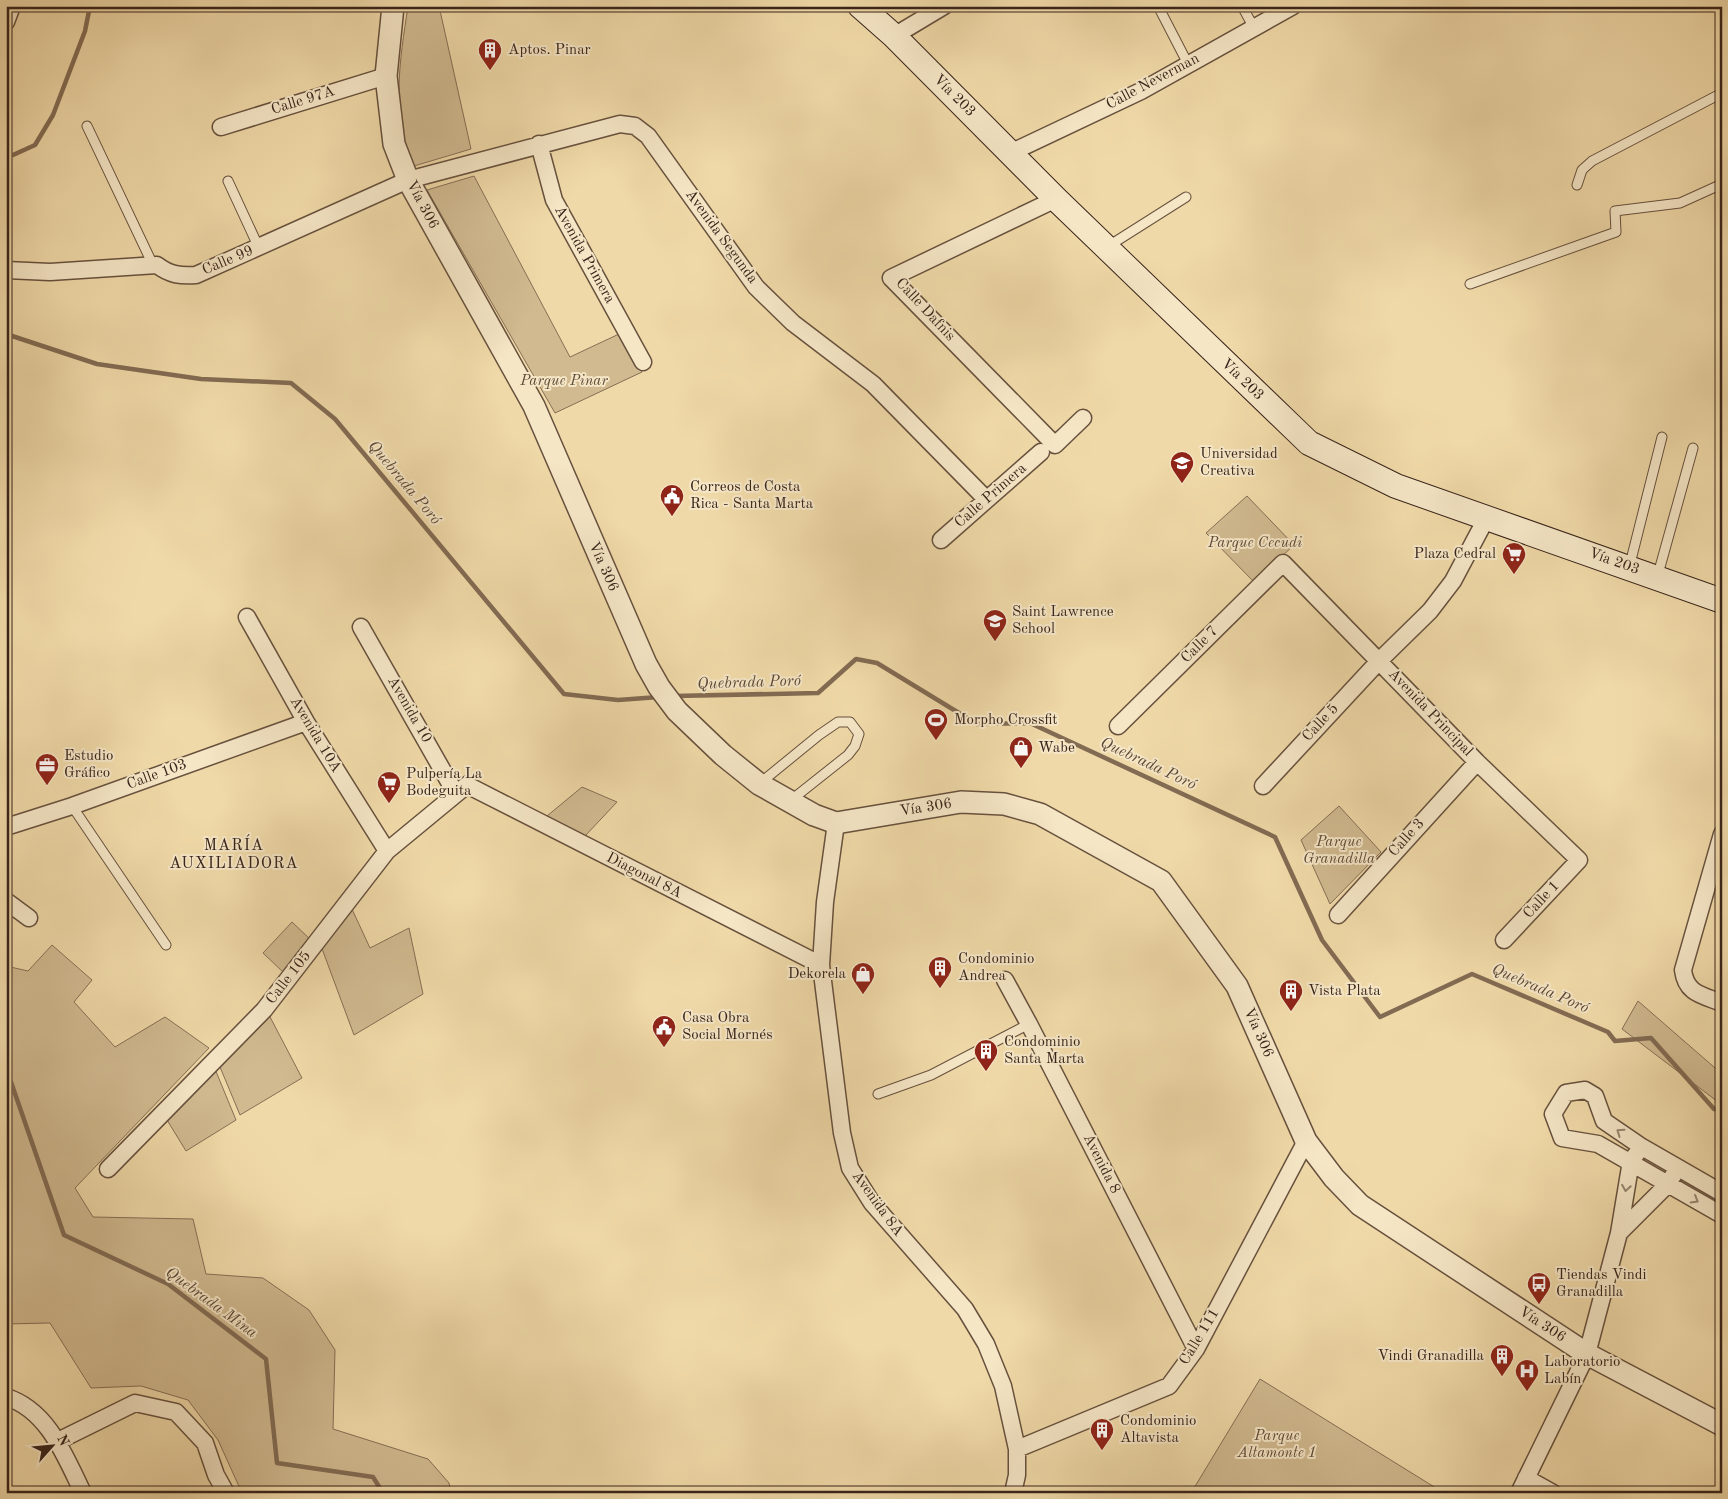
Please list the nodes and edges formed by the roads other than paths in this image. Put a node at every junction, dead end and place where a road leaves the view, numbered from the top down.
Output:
1 (12, 6) edge
2 (393, 6) edge
3 (860, 6) edge
4 (944, 6) edge
5 (1158, 6) edge
6 (1242, 6) edge
7 (1292, 6) edge
8 (6, 22) edge
9 (1254, 28) junction
10 (894, 36) junction
11 (1188, 64) junction
12 (386, 76) junction
13 (1722, 93) edge
14 (87, 126) dead end
15 (221, 127) dead end
16 (539, 144) junction
17 (1010, 153) junction
18 (408, 180) junction
19 (228, 181) dead end
20 (1722, 184) edge
21 (1578, 185) dead end
22 (1186, 197) dead end
23 (1056, 199) junction
24 (1107, 247) junction
25 (259, 248) junction
26 (153, 265) junction
27 (6, 270) edge
28 (1470, 284) dead end
29 (643, 362) dead end
30 (1083, 418) dead end
31 (1662, 437) dead end
32 (1693, 448) dead end
33 (1041, 452) dead end
34 (986, 499) junction
35 (1487, 517) junction
36 (941, 540) dead end
37 (1283, 563) joint
38 (1629, 568) junction
39 (1657, 578) junction
40 (1722, 601) edge
41 (247, 617) dead end
42 (361, 626) dead end
43 (1380, 660) junction
44 (306, 722) junction
45 (1118, 726) dead end
46 (1477, 762) junction
47 (760, 784) junction
48 (1263, 786) dead end
49 (462, 790) junction
50 (790, 802) junction
51 (72, 806) junction
52 (836, 823) junction
53 (6, 826) edge
54 (1721, 838) edge
55 (387, 850) junction
56 (1579, 860) joint
57 (6, 901) edge
58 (1338, 915) dead end
59 (29, 918) dead end
60 (1504, 940) dead end
61 (166, 945) dead end
62 (821, 965) junction
63 (1005, 980) dead end
64 (1722, 1003) edge
65 (1029, 1024) junction
66 (878, 1094) dead end
67 (1306, 1141) junction
68 (1642, 1147) junction
69 (1631, 1161) junction
70 (1677, 1168) junction
71 (108, 1169) dead end
72 (1668, 1184) junction
73 (1722, 1193) edge
74 (1722, 1215) edge
75 (1619, 1233) junction
76 (1196, 1349) junction
77 (1587, 1354) junction
78 (6, 1396) edge
79 (1722, 1426) edge
80 (58, 1440) junction
81 (1017, 1449) junction
82 (1526, 1478) junction
83 (83, 1493) edge
84 (226, 1493) edge
85 (1013, 1493) edge
86 (1519, 1493) edge
87 (1553, 1493) edge

1 - 8 street
2 - 12 street, Vía 306
3 - 10 main road, Vía 203
4 - 10 street
5 - 11 lane
6 - 9 lane
7 - 9 street, Calle Neverman
9 - 11 street, Calle Neverman
10 - 17 main road, Vía 203
11 - 17 street, Calle Neverman
12 - 15 street, Calle 97A
12 - 18 street, Vía 306
13 - 21 lane
14 - 26 lane
16 - 18 street, Avenida Segunda
16 - 29 street, Avenida Primera
16 - 34 street, Avenida Segunda
17 - 23 main road, Vía 203
18 - 25 street, Calle 99
18 - 47 street, Vía 306
19 - 25 lane
20 - 28 lane
22 - 24 lane
23 - 24 main road, Vía 203
23 - 30 street, Calle Dafnis
24 - 35 main road, Vía 203
25 - 26 street, Calle 99
26 - 27 street, Calle 99
31 - 38 lane
32 - 39 lane
33 - 34 street, Calle Primera
34 - 36 street, Calle Primera
35 - 38 main road, Vía 203
35 - 43 street, Calle 5
37 - 43 street, Avenida Principal
37 - 45 street, Calle 7
38 - 39 main road, Vía 203
39 - 40 main road, Vía 203
41 - 44 street, Avenida 10A
42 - 49 street, Avenida 10
43 - 46 street, Avenida Principal
43 - 48 street, Calle 5
44 - 51 street, Calle 103
44 - 55 street, Avenida 10A
46 - 56 street, Avenida Principal
46 - 58 street, Calle 3
47 - 50 street, Vía 306
47 - 50 lane
49 - 55 street, Calle 105
49 - 62 street, Diagonal 8A
50 - 52 street, Vía 306
51 - 53 street, Calle 103
51 - 61 lane
52 - 62 street, Avenida 8A
52 - 67 street, Vía 306
54 - 64 street
55 - 71 street, Calle 105
56 - 60 street, Calle 1
57 - 59 street
62 - 81 street, Avenida 8A
63 - 65 street, Avenida 8
65 - 66 lane
65 - 76 street, Avenida 8
67 - 76 street, Calle 111
67 - 77 street, Vía 306
68 - 69 street
68 -> 69 street
68 - 70 street
69 - 72 street
69 -> 75 street
70 - 72 street
70 - 73 street
72 -> 74 street
72 - 75 street
75 - 77 street
76 - 81 street, Calle 111
77 - 79 street, Vía 306
77 - 82 street
78 - 80 street
80 - 83 street
80 - 84 street
81 - 85 street, Avenida 8A
82 - 86 street
82 - 87 street

